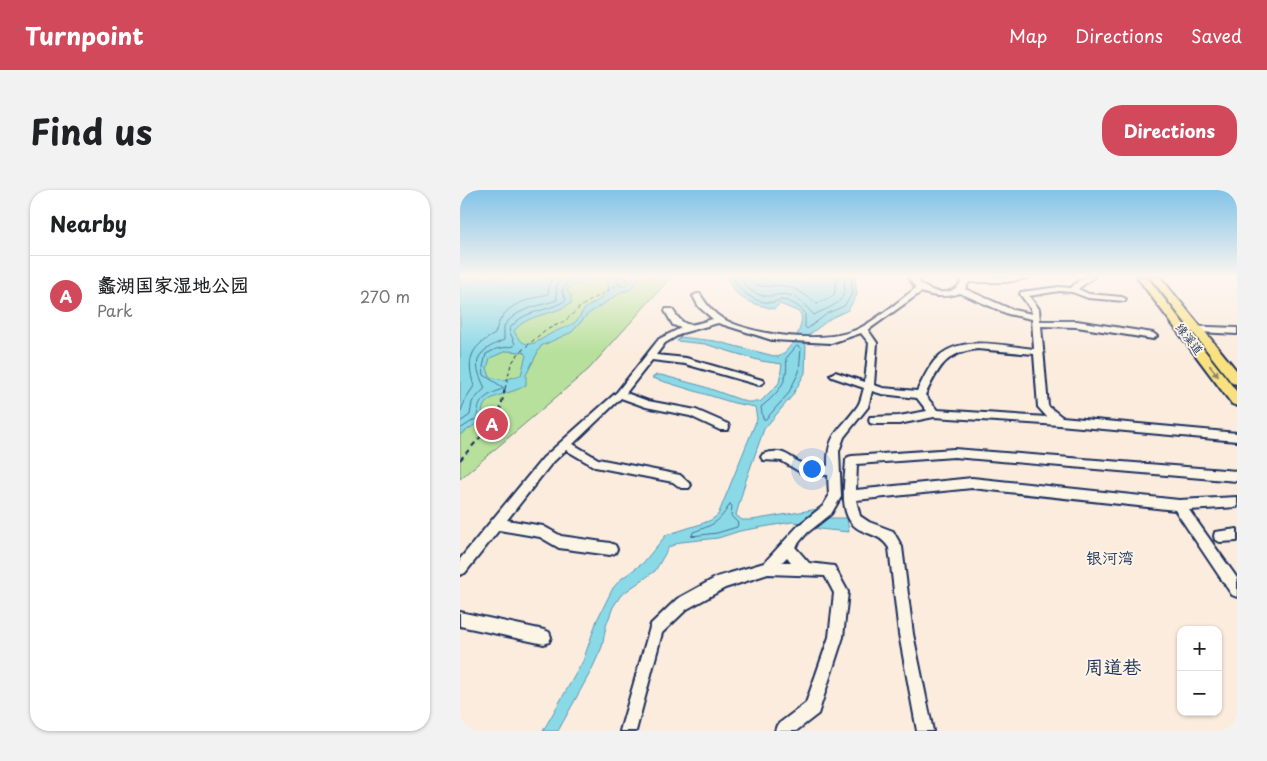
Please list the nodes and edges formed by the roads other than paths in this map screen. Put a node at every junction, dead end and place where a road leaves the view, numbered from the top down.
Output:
1 (701, 302) edge
2 (902, 302) edge
3 (989, 302) edge
4 (1030, 302) edge
5 (1161, 302) edge
6 (1175, 302) edge
7 (668, 311) dead end
8 (719, 320) junction
9 (1036, 320) junction
10 (676, 323) junction
11 (690, 328) junction
12 (1182, 329) junction
13 (863, 330) junction
14 (1196, 330) junction
15 (1237, 331) edge
16 (673, 334) junction
17 (1153, 336) dead end
18 (1038, 352) junction
19 (648, 357) junction
20 (835, 375) dead end
21 (1237, 380) edge
22 (759, 382) dead end
23 (869, 386) junction
24 (620, 394) junction
25 (920, 395) junction
26 (1237, 400) edge
27 (1043, 407) junction
28 (934, 412) junction
29 (1029, 419) junction
30 (874, 420) dead end
31 (1059, 422) junction
32 (724, 427) dead end
33 (1237, 437) edge
34 (565, 444) junction
35 (767, 457) dead end
36 (834, 471) junction
37 (1237, 476) edge
38 (684, 486) dead end
39 (850, 496) junction
40 (1237, 502) edge
41 (1179, 505) junction
42 (496, 524) junction
43 (1237, 535) edge
44 (1220, 536) dead end
45 (787, 547) junction
46 (610, 548) dead end
47 (768, 568) junction
48 (460, 569) edge
49 (805, 569) junction
50 (1237, 590) edge
51 (460, 618) edge
52 (544, 637) dead end
53 (628, 731) edge
54 (783, 731) edge
55 (925, 731) edge

1 - 8 street
2 - 13 street
3 - 9 street
4 - 9 street
5 - 12 main road, 缘溪道
6 - 14 main road, 缘溪道
7 - 10 street
8 - 11 street
8 - 13 street
9 - 17 street
9 - 18 street
10 - 11 street
10 - 16 street
11 - 16 street
12 - 14 street
12 -> 26 main road, 缘溪道
13 - 23 street
14 - 15 street
14 - 21 main road, 缘溪道
16 - 19 street
18 - 25 street
18 - 27 street
19 - 22 street
19 - 24 street
20 - 23 street
23 - 25 street
23 - 36 street
24 - 32 street
24 - 34 street
25 - 28 street
27 - 29 street
27 - 31 street
28 - 29 street
28 - 30 street
29 - 31 street
31 - 33 street
34 - 38 street
34 - 42 street
35 - 36 street
36 - 45 street
37 - 39 street
39 - 41 street
39 - 55 street
40 - 41 street
41 - 50 street
42 - 46 street
42 - 48 street
43 - 44 street
45 - 47 street
45 - 49 street
47 - 49 street
47 - 53 street
49 - 54 street
51 - 52 street

